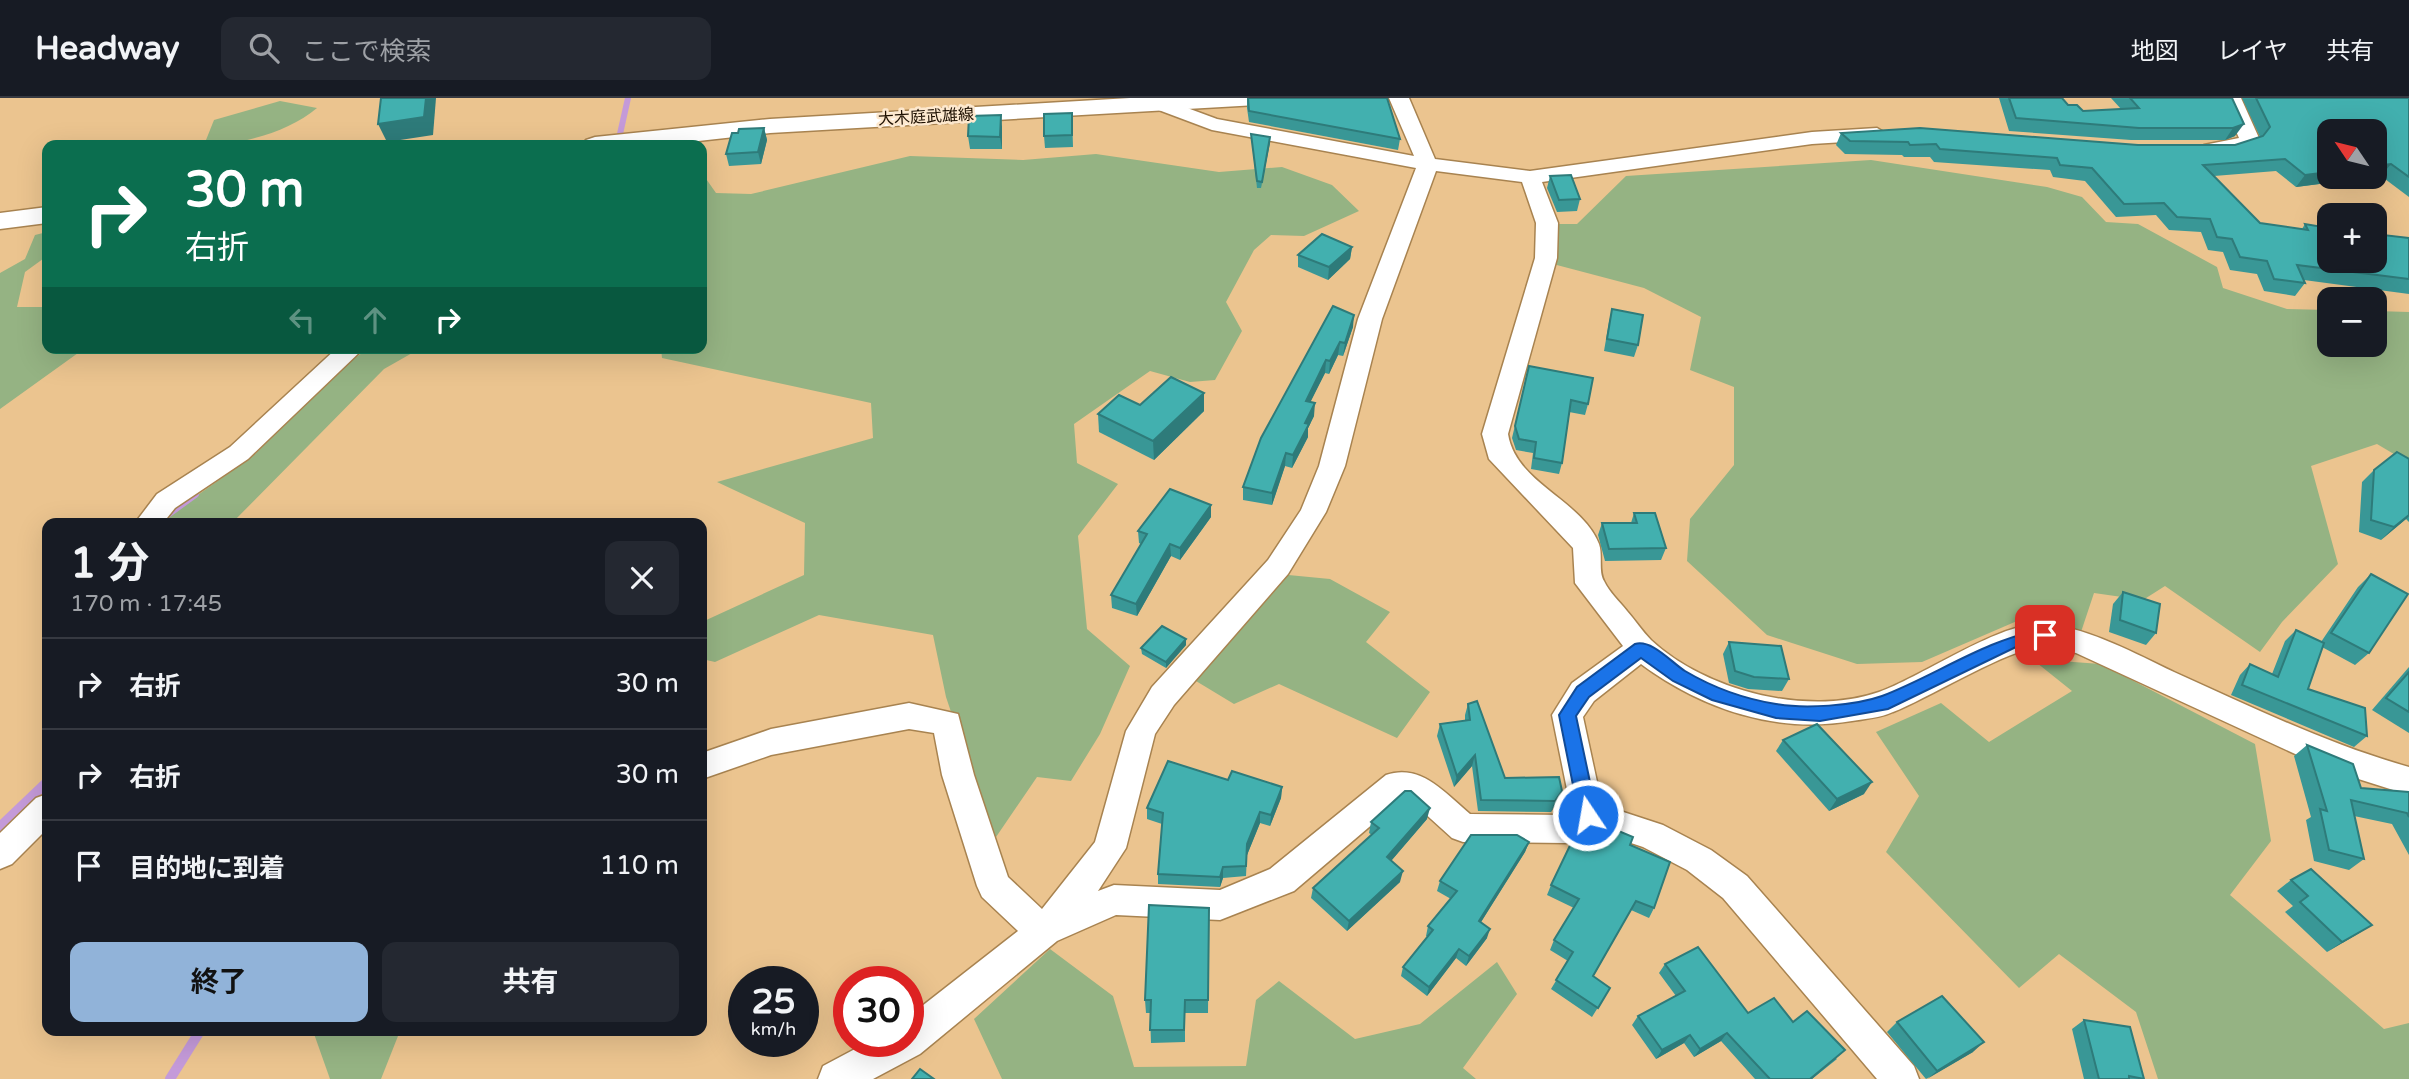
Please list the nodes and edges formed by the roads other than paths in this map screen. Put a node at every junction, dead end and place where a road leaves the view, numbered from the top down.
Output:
1 (1257, 98) edge
2 (1399, 98) edge
3 (2258, 98) edge
4 (2232, 99) edge
5 (1163, 105) junction
6 (1901, 133) edge
7 (642, 140) edge
8 (2186, 149) edge
9 (1428, 165) junction
10 (1530, 177) junction
11 (42, 216) edge
12 (0, 222) edge
13 (346, 354) edge
14 (152, 518) edge
15 (1641, 649) junction
16 (707, 764) edge
17 (2409, 781) edge
18 (42, 813) edge
19 (1588, 815) junction
20 (0, 853) edge
21 (1043, 932) junction
22 (924, 1028) edge
23 (878, 1057) edge
24 (836, 1079) edge
25 (1900, 1079) edge

1 - 5 main road, 大木庭武雄線
2 - 9 street
3 - 4 street
4 - 8 street
5 - 7 main road, 大木庭武雄線
5 - 9 street
6 - 10 street
9 - 10 street
9 - 21 street
10 - 15 street
11 - 12 main road
13 - 14 street
15 - 17 street
15 - 19 street
16 - 21 street
18 - 20 street
19 - 21 street
19 - 25 street
21 - 22 street
23 - 24 street

